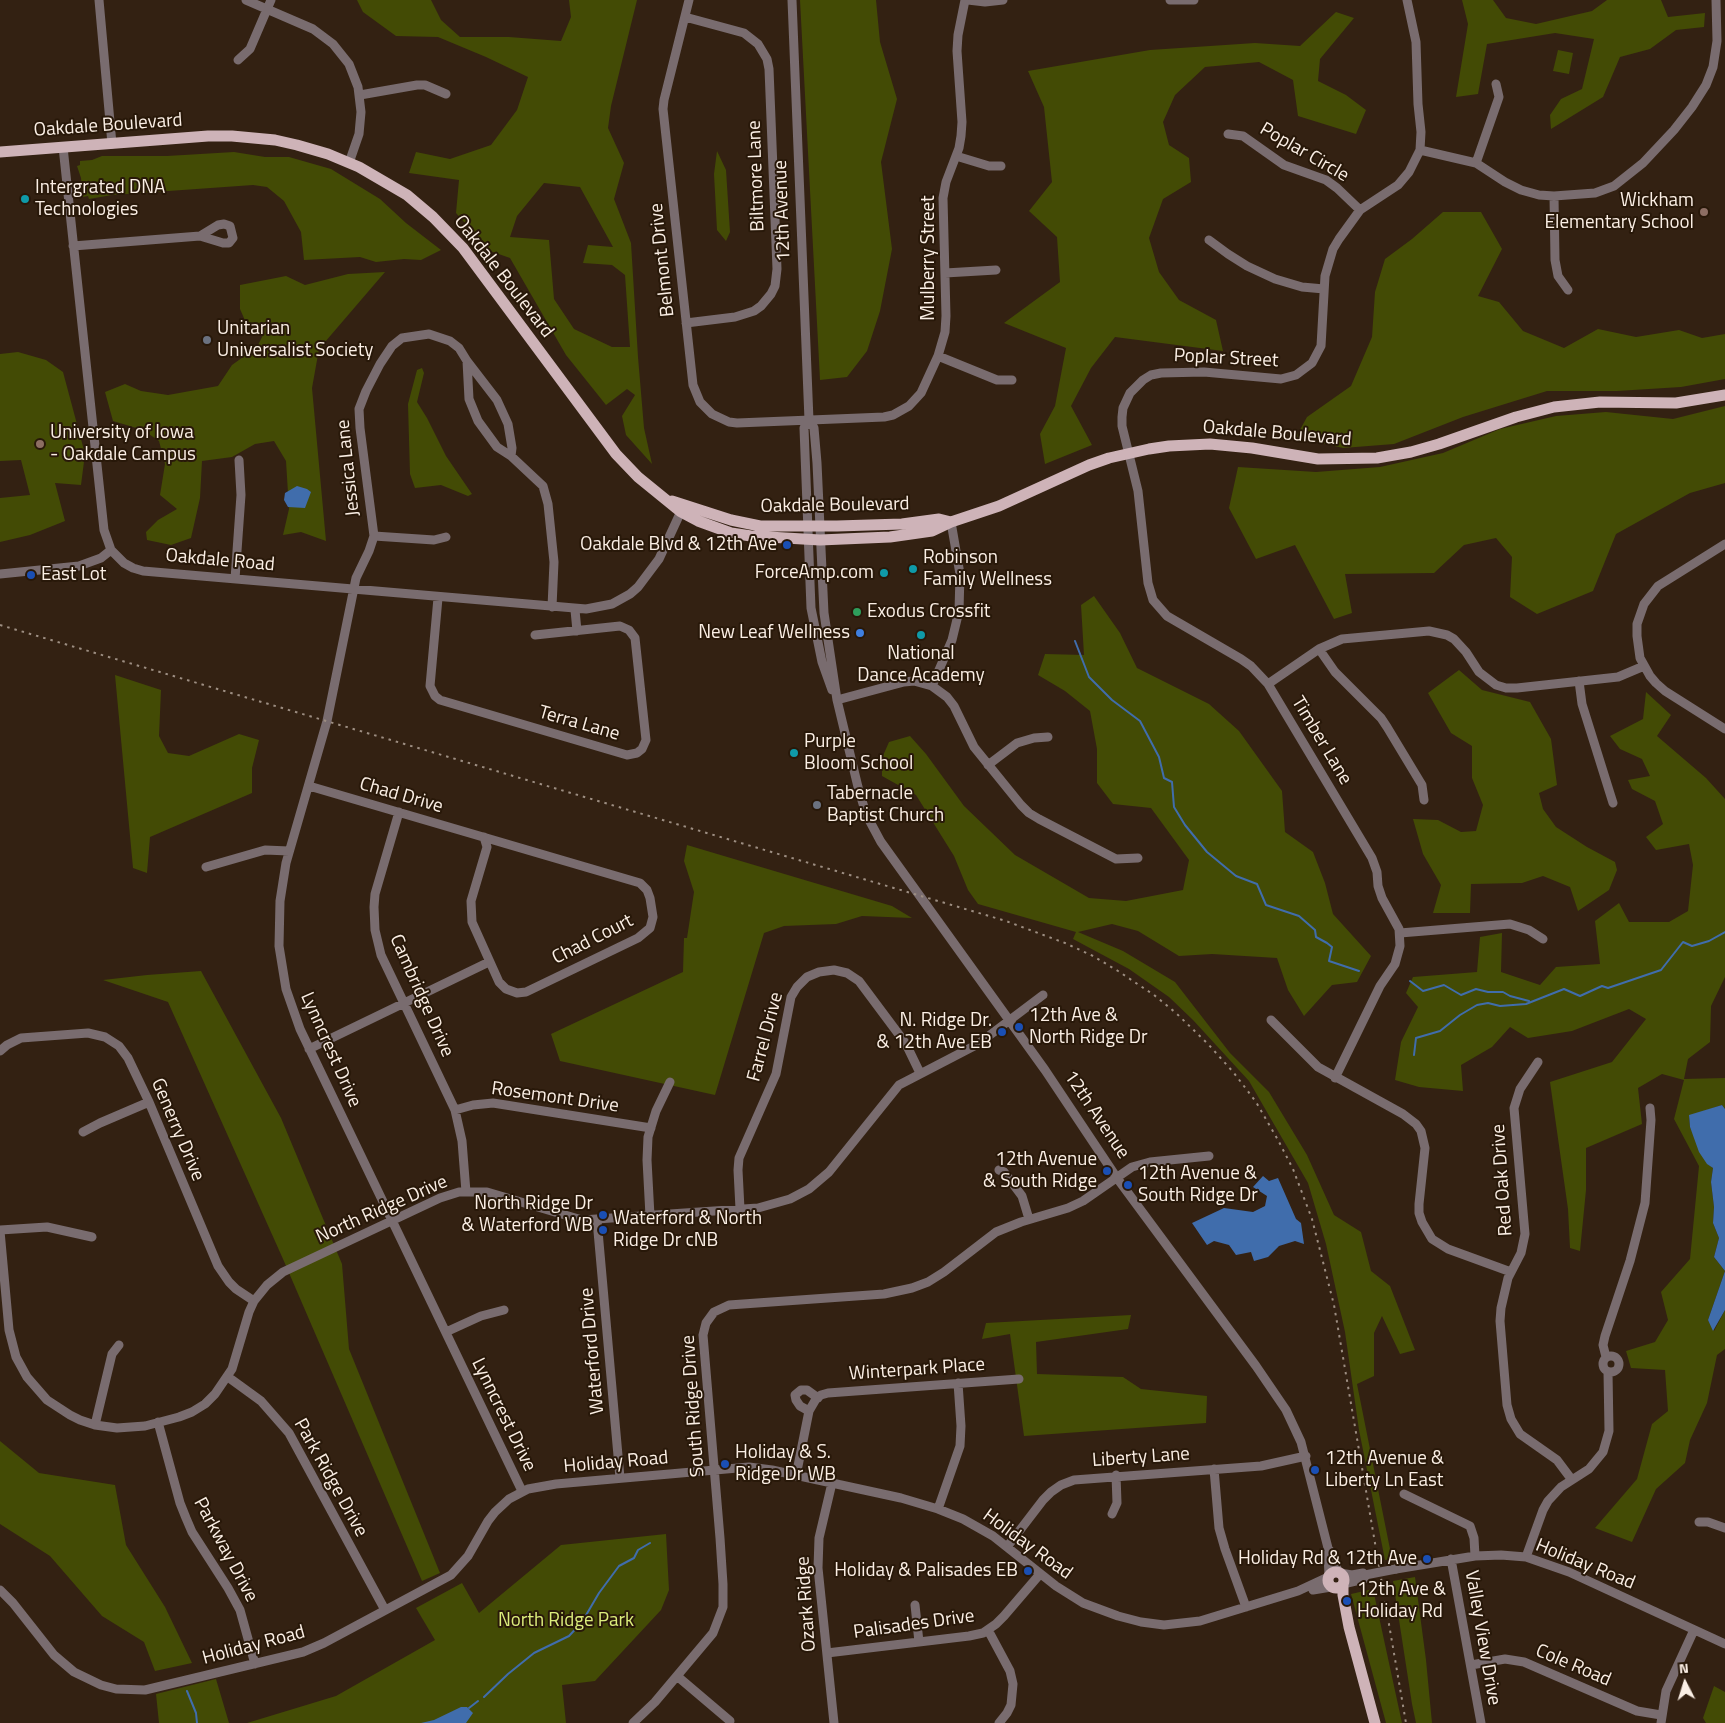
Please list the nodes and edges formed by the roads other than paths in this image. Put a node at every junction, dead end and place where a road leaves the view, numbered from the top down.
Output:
1 (99, 0) edge
2 (246, 0) edge
3 (689, 0) edge
4 (792, 0) edge
5 (966, 0) edge
6 (1004, 0) edge
7 (1170, 0) edge
8 (1194, 0) edge
9 (1407, 0) edge
10 (1716, 0) edge
11 (269, 4) edge
12 (684, 17) junction
13 (238, 60) dead end
14 (1496, 84) dead end
15 (446, 94) dead end
16 (360, 95) junction
17 (1228, 134) dead end
18 (112, 144) junction
19 (64, 147) junction
20 (1420, 150) junction
21 (0, 152) edge
22 (956, 156) junction
23 (349, 163) junction
24 (1476, 163) junction
25 (1001, 166) dead end
26 (1554, 196) junction
27 (1360, 210) junction
28 (200, 236) dead end
29 (1209, 240) dead end
30 (73, 246) junction
31 (996, 270) dead end
32 (945, 273) junction
33 (1324, 289) junction
34 (1568, 290) dead end
35 (686, 323) junction
36 (938, 356) junction
37 (467, 361) junction
38 (1012, 380) dead end
39 (1725, 395) edge
40 (809, 420) junction
41 (1128, 453) junction
42 (511, 456) junction
43 (239, 460) dead end
44 (683, 508) junction
45 (951, 522) junction
46 (807, 526) junction
47 (820, 526) junction
48 (374, 536) junction
49 (446, 537) dead end
50 (808, 539) junction
51 (820, 540) junction
52 (1725, 544) edge
53 (112, 550) junction
54 (0, 574) edge
55 (235, 579) junction
56 (354, 590) junction
57 (438, 598) junction
58 (552, 607) junction
59 (575, 610) junction
60 (576, 631) junction
61 (535, 635) dead end
62 (1319, 649) junction
63 (1644, 666) junction
64 (1579, 681) junction
65 (1268, 684) junction
66 (932, 686) junction
67 (837, 700) junction
68 (1725, 729) edge
69 (1048, 738) dead end
70 (988, 765) junction
71 (309, 786) junction
72 (1424, 800) dead end
73 (1613, 803) dead end
74 (399, 812) junction
75 (484, 837) junction
76 (289, 851) junction
77 (1138, 858) dead end
78 (206, 867) dead end
79 (1400, 932) junction
80 (1543, 939) dead end
81 (489, 962) junction
82 (1043, 995) dead end
83 (404, 1003) junction
84 (1271, 1020) dead end
85 (1010, 1021) junction
86 (309, 1049) junction
87 (0, 1051) edge
88 (1538, 1062) dead end
89 (920, 1073) junction
90 (1336, 1078) junction
91 (670, 1082) dead end
92 (149, 1102) junction
93 (1650, 1108) dead end
94 (455, 1110) junction
95 (650, 1128) junction
96 (83, 1132) dead end
97 (1209, 1156) dead end
98 (999, 1170) dead end
99 (1117, 1178) junction
100 (466, 1192) junction
101 (740, 1209) junction
102 (650, 1216) junction
103 (1029, 1219) junction
104 (392, 1220) junction
105 (597, 1220) junction
106 (0, 1230) edge
107 (92, 1237) dead end
108 (1511, 1272) junction
109 (254, 1301) junction
110 (504, 1310) dead end
111 (446, 1332) junction
112 (119, 1345) dead end
113 (1606, 1357) junction
114 (1608, 1372) junction
115 (228, 1377) junction
116 (1019, 1379) dead end
117 (958, 1383) junction
118 (818, 1398) junction
119 (809, 1411) junction
120 (158, 1422) junction
121 (95, 1425) junction
122 (1306, 1456) junction
123 (1214, 1469) junction
124 (714, 1471) junction
125 (796, 1476) junction
126 (1116, 1476) junction
127 (620, 1478) junction
128 (1572, 1480) junction
129 (832, 1484) junction
130 (522, 1491) junction
131 (1404, 1494) dead end
132 (938, 1508) junction
133 (1112, 1514) dead end
134 (1699, 1522) dead end
135 (1725, 1528) edge
136 (1008, 1546) junction
137 (1475, 1556) junction
138 (1526, 1557) junction
139 (1451, 1559) junction
140 (1040, 1574) junction
141 (1336, 1580) junction
142 (0, 1590) edge
143 (916, 1605) dead end
144 (1246, 1607) junction
145 (385, 1610) junction
146 (988, 1630) junction
147 (1694, 1630) junction
148 (919, 1642) junction
149 (1725, 1644) edge
150 (827, 1653) junction
151 (255, 1664) junction
152 (1471, 1665) junction
153 (677, 1676) junction
154 (1661, 1719) edge
155 (730, 1721) dead end
156 (633, 1723) edge
157 (834, 1723) edge
158 (999, 1723) edge
159 (1375, 1723) edge
160 (1481, 1723) edge

1 - 18 street
2 - 11 street
3 - 12 street, Belmont Drive
4 - 40 street, 12th Avenue
5 - 6 street
5 - 22 street, Mulberry Street
7 - 8 street
9 - 20 street, Poplar Street
10 - 26 street
11 - 13 street
11 - 16 street
12 - 35 street, Belmont Drive
12 - 35 street, Biltmore Lane
14 - 24 street
15 - 16 street
16 - 23 street
17 - 27 street, Poplar Circle
18 - 19 main road, Oakdale Boulevard
18 - 23 main road, Oakdale Boulevard
19 - 21 main road, Oakdale Boulevard
19 - 30 street, Oakdale Road
20 - 24 street
20 - 27 street, Poplar Street
22 - 25 street
22 - 32 street, Mulberry Street
23 - 44 main road, Oakdale Boulevard
24 - 26 street
26 - 34 street
27 - 33 street, Poplar Street
28 - 30 street
29 - 33 street
30 - 53 street, Oakdale Road
31 - 32 street
32 - 36 street, Mulberry Street
33 - 41 street, Poplar Street
35 - 40 street, Belmont Drive
36 - 38 street
36 - 40 street, Mulberry Street
37 - 42 street, Jessica Lane
37 - 42 street
37 - 48 street, Jessica Lane
39 - 41 main road, Oakdale Boulevard
40 - 46 street, 12th Avenue
40 - 47 street, 12th Avenue
41 - 45 main road, Oakdale Boulevard
41 - 65 street, Timber Lane
42 - 58 street
43 - 55 street
44 - 46 main road, Oakdale Boulevard
44 - 50 main road, Oakdale Boulevard
44 - 59 street, Oakdale Road
45 - 47 main road, Oakdale Boulevard
45 - 51 main road, Oakdale Boulevard
45 - 66 street
46 - 47 main road, Oakdale Boulevard
46 - 50 street, 12th Avenue
47 - 51 street, 12th Avenue
48 - 49 street
48 - 56 street, Jessica Lane
50 - 51 main road, Oakdale Boulevard
50 - 67 street, 12th Avenue
51 - 67 street, 12th Avenue
52 - 63 street
53 - 54 street
53 - 55 street, Oakdale Road
55 - 56 street, Oakdale Road
56 - 57 street, Oakdale Road
56 - 71 street, Lynncrest Drive
57 - 58 street, Oakdale Road
57 - 60 street, Terra Lane
58 - 59 street, Oakdale Road
59 - 60 street
60 - 61 street, Terra Lane
62 - 64 street
62 - 65 street
62 - 72 street
63 - 64 street
63 - 68 street
64 - 73 street
65 - 79 street, Timber Lane
66 - 67 street
66 - 70 street
67 - 85 street, 12th Avenue
69 - 70 street
70 - 77 street
71 - 74 street, Chad Drive
71 - 76 street, Lynncrest Drive
74 - 75 street, Chad Drive
74 - 83 street, Cambridge Drive
75 - 81 street, Chad Court
75 - 81 street, Chad Court
76 - 78 street
76 - 86 street, Lynncrest Drive
79 - 80 street
79 - 90 street
81 - 83 street
82 - 85 street, North Ridge Drive
83 - 86 street
83 - 94 street, Cambridge Drive
84 - 90 street
85 - 89 street, North Ridge Drive
85 - 99 street, 12th Avenue
86 - 104 street, Lynncrest Drive
87 - 92 street, Generry Drive
88 - 108 street, Red Oak Drive
89 - 101 street, North Ridge Drive
89 - 101 street, Farrel Drive
90 - 108 street
91 - 95 street
92 - 96 street
92 - 109 street, Generry Drive
93 - 113 street
94 - 95 street, Rosemont Drive
94 - 100 street, Cambridge Drive
95 - 102 street
97 - 99 street, South Ridge Drive
98 - 103 street
99 - 103 street, South Ridge Drive
99 - 122 street, 12th Avenue
100 - 104 street, North Ridge Drive
100 - 105 street, North Ridge Drive
101 - 102 street, North Ridge Drive
102 - 105 street, North Ridge Drive
103 - 124 street, South Ridge Drive
104 - 109 street, North Ridge Drive
104 - 111 street, Lynncrest Drive
105 - 127 street, Waterford Drive
106 - 107 street
106 - 121 street, North Ridge Drive
108 - 128 street, Red Oak Drive
109 - 115 street, North Ridge Drive
110 - 111 street
111 - 130 street, Lynncrest Drive
112 - 121 street
113 - 114 street
113 - 114 street
114 - 128 street
115 - 120 street, North Ridge Drive
115 - 145 street, Park Ridge Drive
116 - 117 street, Winterpark Place
117 - 118 street, Winterpark Place
117 - 132 street
118 - 119 street
118 - 119 street, Winterpark Place
119 - 125 street
120 - 121 street, North Ridge Drive
120 - 151 street, Parkway Drive
122 - 123 street, Liberty Lane
122 - 141 street, 12th Avenue
123 - 126 street, Liberty Lane
123 - 144 street
124 - 125 street, Holiday Road
124 - 127 street, Holiday Road
124 - 153 street, South Ridge Drive
125 - 129 street, Holiday Road
126 - 133 street
126 - 136 street, Liberty Lane
127 - 130 street, Holiday Road
128 - 138 street
129 - 132 street, Holiday Road
129 - 150 street, Ozark Ridge
130 - 145 street, Holiday Road
131 - 137 street
132 - 136 street, Holiday Road
134 - 135 street
136 - 140 street, Holiday Road
137 - 138 street, Holiday Road
137 - 139 street, Holiday Road
138 - 147 street, Holiday Road
139 - 141 street, Holiday Road, bridge
139 - 152 street, Valley View Drive
140 - 144 street, Holiday Road
140 - 146 street, Palisades Drive
141 - 144 street, Holiday Road
141 - 159 main road, 12th Avenue
142 - 151 street, Holiday Road
143 - 148 street
145 - 151 street, Holiday Road
146 - 148 street, Palisades Drive
146 - 158 street
147 - 149 street, Holiday Road
147 - 154 street
148 - 150 street, Palisades Drive
150 - 157 street, Ozark Ridge
152 - 154 street, Cole Road
152 - 160 street, Valley View Drive
153 - 155 street
153 - 156 street, South Ridge Drive

